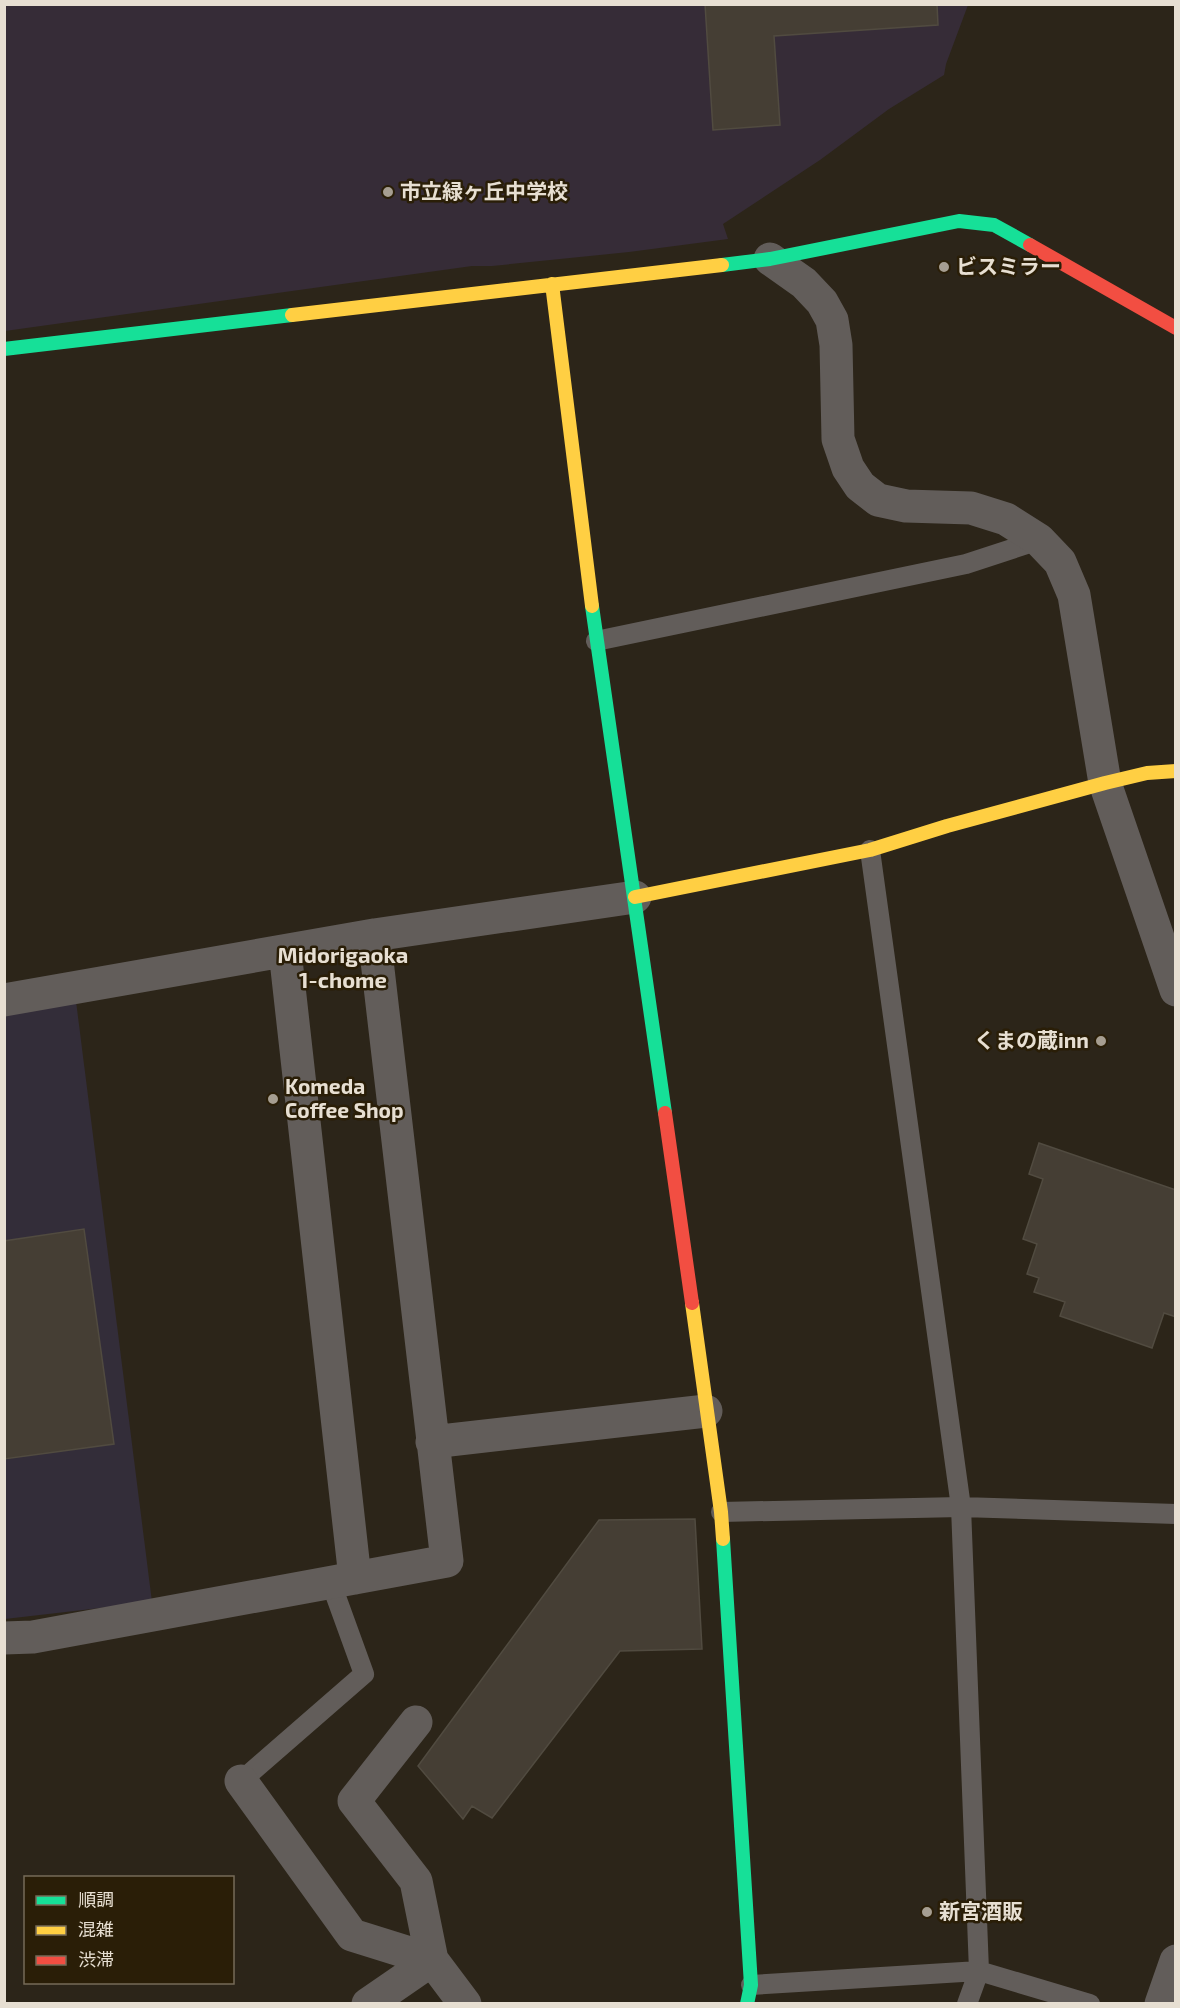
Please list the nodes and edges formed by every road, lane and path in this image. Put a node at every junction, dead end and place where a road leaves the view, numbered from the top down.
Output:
1 (770, 259) junction
2 (552, 284) junction
3 (1176, 328) edge
4 (4, 349) edge
5 (1039, 540) junction
6 (596, 641) junction
7 (1176, 771) edge
8 (1105, 783) junction
9 (870, 850) junction
10 (634, 897) junction
11 (374, 935) junction
12 (285, 951) junction
13 (1176, 990) edge
14 (4, 1000) edge
15 (706, 1411) junction
16 (432, 1442) junction
17 (961, 1507) junction
18 (721, 1512) junction
19 (1176, 1514) edge
20 (343, 1580) junction
21 (4, 1638) edge
22 (416, 1722) dead end
23 (242, 1781) joint
24 (432, 1960) junction
25 (1176, 1961) edge
26 (979, 1971) junction
27 (749, 1994) edge
28 (368, 2004) edge
29 (465, 2004) edge
30 (967, 2004) edge
31 (1090, 2004) edge
32 (1161, 2004) edge

1 - 2 street
1 - 3 street
1 - 5 street
2 - 4 street
2 - 6 street
5 - 6 lane
5 - 8 street
6 - 10 street
7 - 8 street
8 - 9 street
8 - 13 street
9 - 10 street
9 - 17 lane
10 - 11 street
10 - 15 street
11 - 12 street
11 - 16 street
12 - 14 street
12 - 20 street
15 - 16 street
15 - 18 street
16 - 20 street
17 - 18 lane
17 - 19 lane
17 - 26 lane
18 - 27 street
20 - 21 street
20 - 23 lane
22 - 24 street
23 - 24 street
24 - 28 street
24 - 29 street
25 - 32 street
26 - 27 lane
26 - 30 lane
26 - 31 lane

